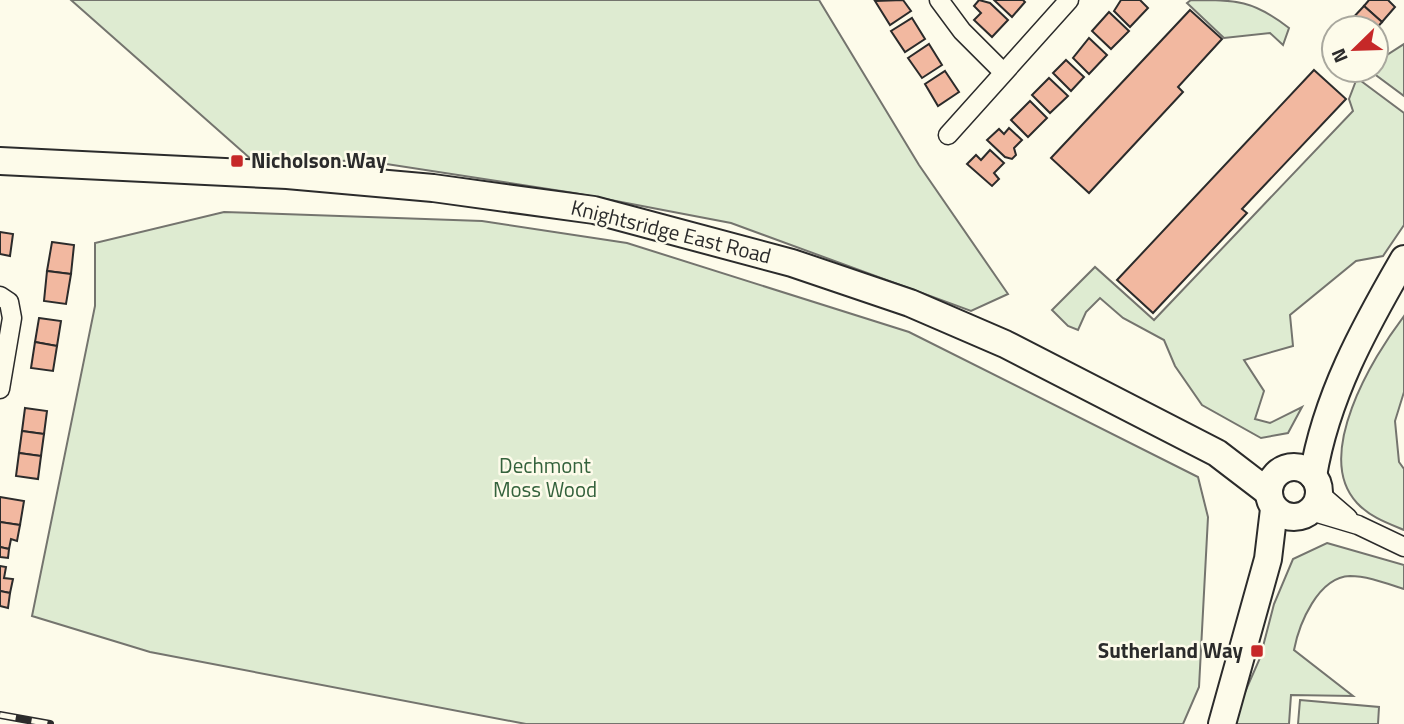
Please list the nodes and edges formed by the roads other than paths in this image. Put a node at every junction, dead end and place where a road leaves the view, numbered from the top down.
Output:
1 (939, 0) edge
2 (1069, 0) edge
3 (1002, 71) junction
4 (947, 135) dead end
5 (0, 161) edge
6 (1404, 259) edge
7 (0, 296) edge
8 (0, 389) edge
9 (1294, 492) junction
10 (1404, 547) edge
11 (1222, 724) edge

1 - 3 street
2 - 3 street
3 - 4 street
5 - 9 street, Knightsridge East Road
6 - 9 street
7 - 8 street
9 - 10 street
9 - 11 street

